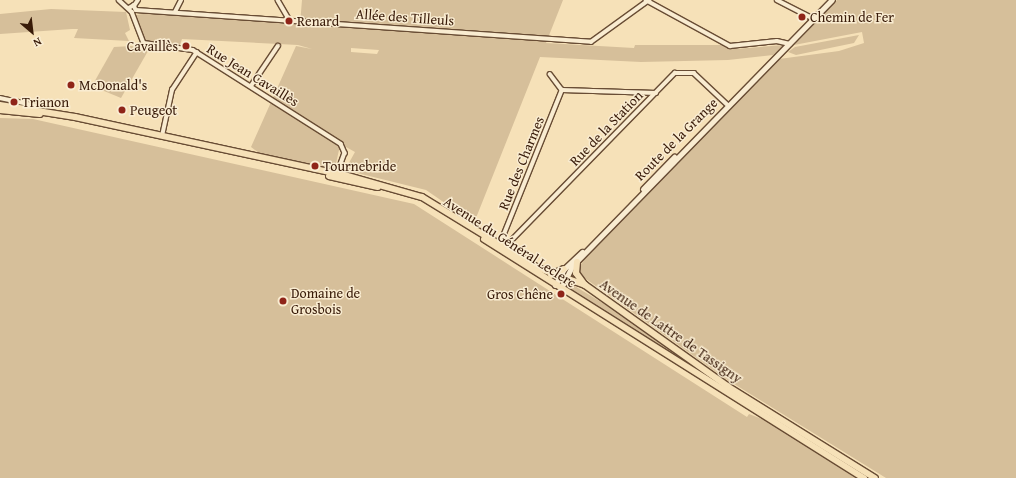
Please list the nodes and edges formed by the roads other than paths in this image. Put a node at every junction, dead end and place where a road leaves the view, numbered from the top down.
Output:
1 (119, 0) edge
2 (138, 0) edge
3 (182, 0) edge
4 (278, 0) edge
5 (647, 0) edge
6 (777, 0) edge
7 (829, 0) edge
8 (832, 0) edge
9 (134, 9) junction
10 (176, 12) junction
11 (289, 19) junction
12 (812, 19) junction
13 (789, 43) junction
14 (278, 46) dead end
15 (197, 52) junction
16 (550, 74) dead end
17 (251, 86) junction
18 (562, 90) junction
19 (656, 93) junction
20 (0, 98) edge
21 (0, 105) edge
22 (34, 105) dead end
23 (728, 105) junction
24 (0, 110) edge
25 (162, 136) junction
26 (336, 176) junction
27 (503, 246) junction
28 (575, 260) junction
29 (564, 269) junction
30 (551, 275) junction
31 (562, 278) junction
32 (585, 285) junction
33 (558, 287) junction
34 (864, 478) edge
35 (875, 478) edge

1 - 9 street
2 - 9 street
3 - 10 street
4 - 11 street
5 - 11 street, Allée des Tilleuls
5 - 13 street
6 - 12 street
7 - 12 main road
8 - 12 main road
9 - 10 street, Allée des Tilleuls
9 - 15 street, Rue Jean Cavaillès
10 - 11 street, Allée des Tilleuls
12 - 13 main road, Route de la Grange
13 - 23 main road, Route de la Grange
14 - 17 street
15 - 17 street, Rue Jean Cavaillès
15 - 25 street
16 - 18 street
17 - 26 street, Rue Jean Cavaillès
18 - 19 street
18 - 27 street, Rue des Charmes
19 - 23 street, Rue de la Station
19 - 27 street, Rue de la Station
20 - 22 street
21 - 25 main road, Avenue de Lattre de Tassigny
23 - 28 main road, Route de la Grange
24 - 26 main road
25 - 26 main road, Avenue de Lattre de Tassigny
26 - 27 main road, Avenue de Lattre de Tassigny
26 - 33 main road, Avenue du Général Leclerc
27 - 30 main road, Avenue de Lattre de Tassigny
28 - 29 main road, Route de la Grange
28 - 31 main road, Route de la Grange
28 - 32 main road
29 - 30 main road
29 - 31 main road, Route de la Grange
30 - 31 main road, Avenue de Lattre de Tassigny
31 - 32 main road, Avenue de Lattre de Tassigny
31 - 33 main road
32 - 35 main road, Avenue de Lattre de Tassigny
33 - 34 main road, Avenue du Général Leclerc

